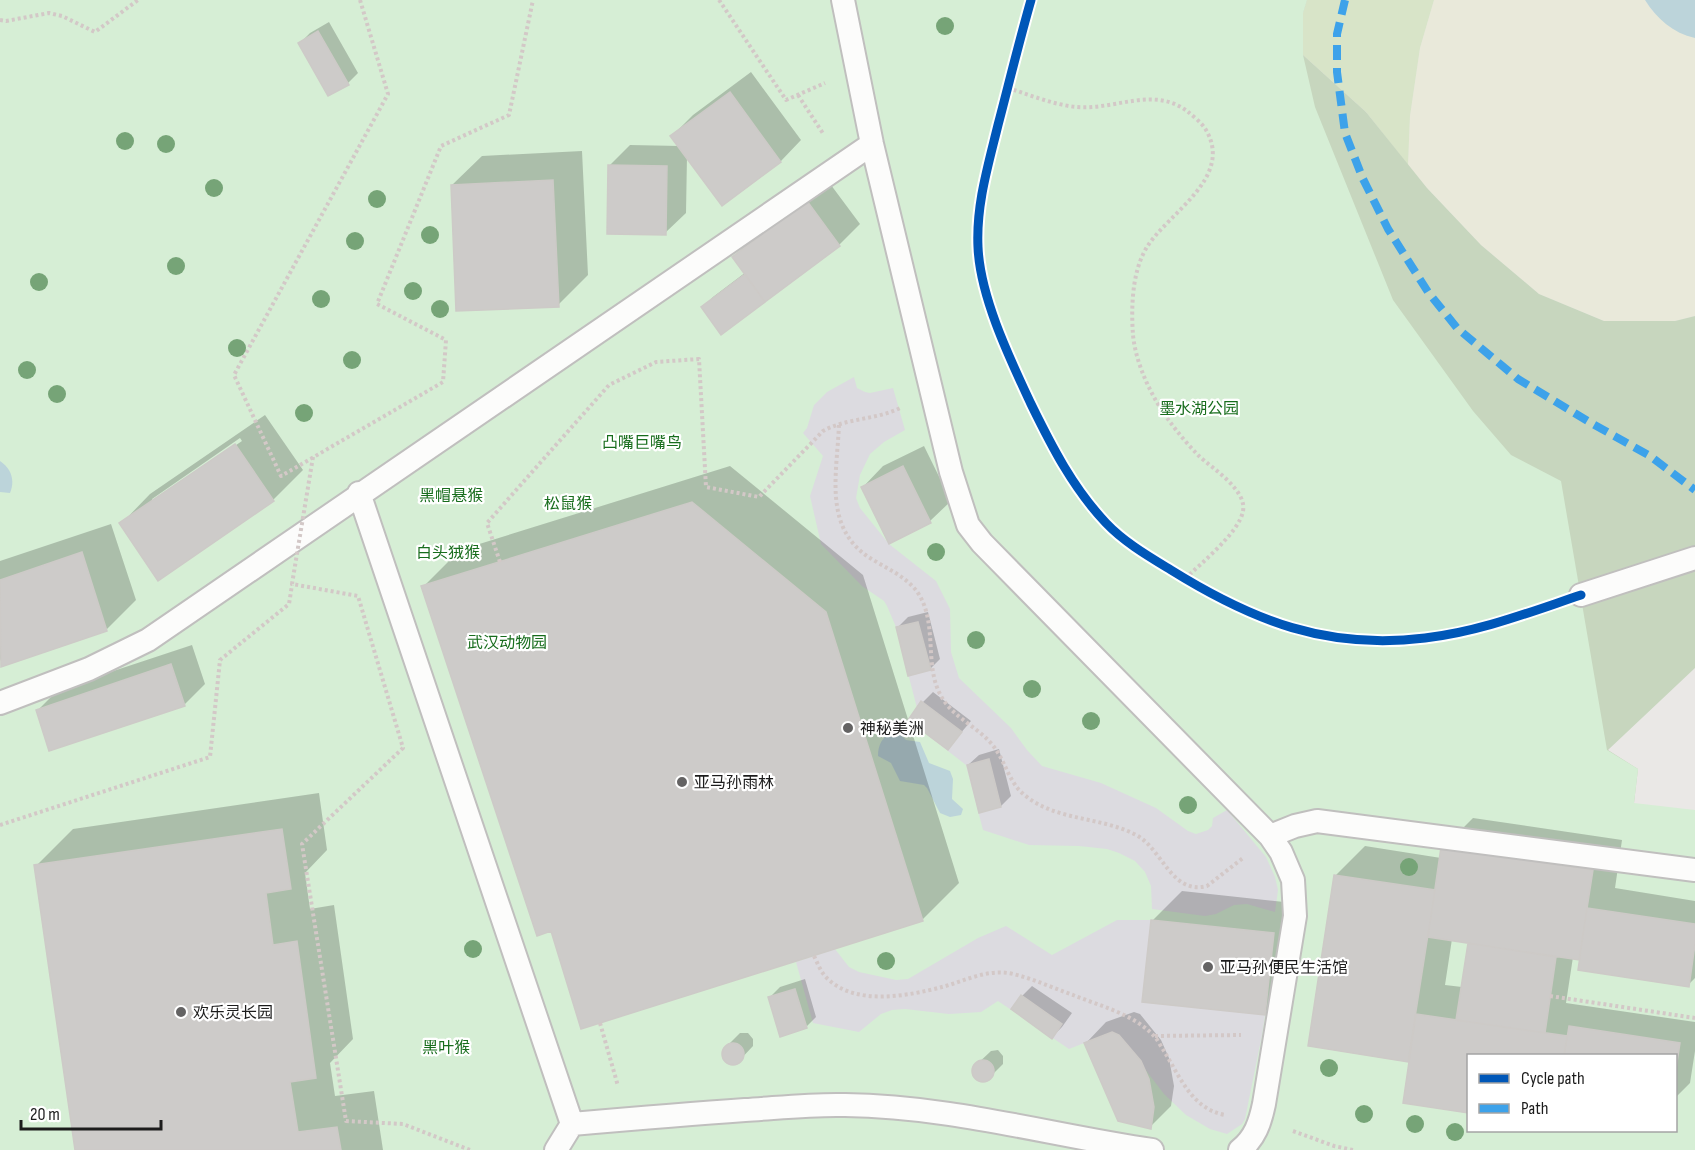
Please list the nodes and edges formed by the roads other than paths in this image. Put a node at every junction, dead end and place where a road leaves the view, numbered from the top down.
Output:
1 (843, 0) edge
2 (872, 144) junction
3 (359, 493) junction
4 (1695, 558) edge
5 (1581, 595) dead end
6 (0, 703) edge
7 (1270, 836) junction
8 (1695, 870) edge
9 (572, 1124) junction
10 (556, 1150) edge
11 (1152, 1150) edge
12 (1240, 1150) edge

1 - 2 lane
2 - 3 lane
2 - 7 lane
3 - 6 lane
3 - 9 lane
4 - 5 lane
7 - 8 lane
7 - 12 lane
9 - 10 lane
9 - 11 lane

